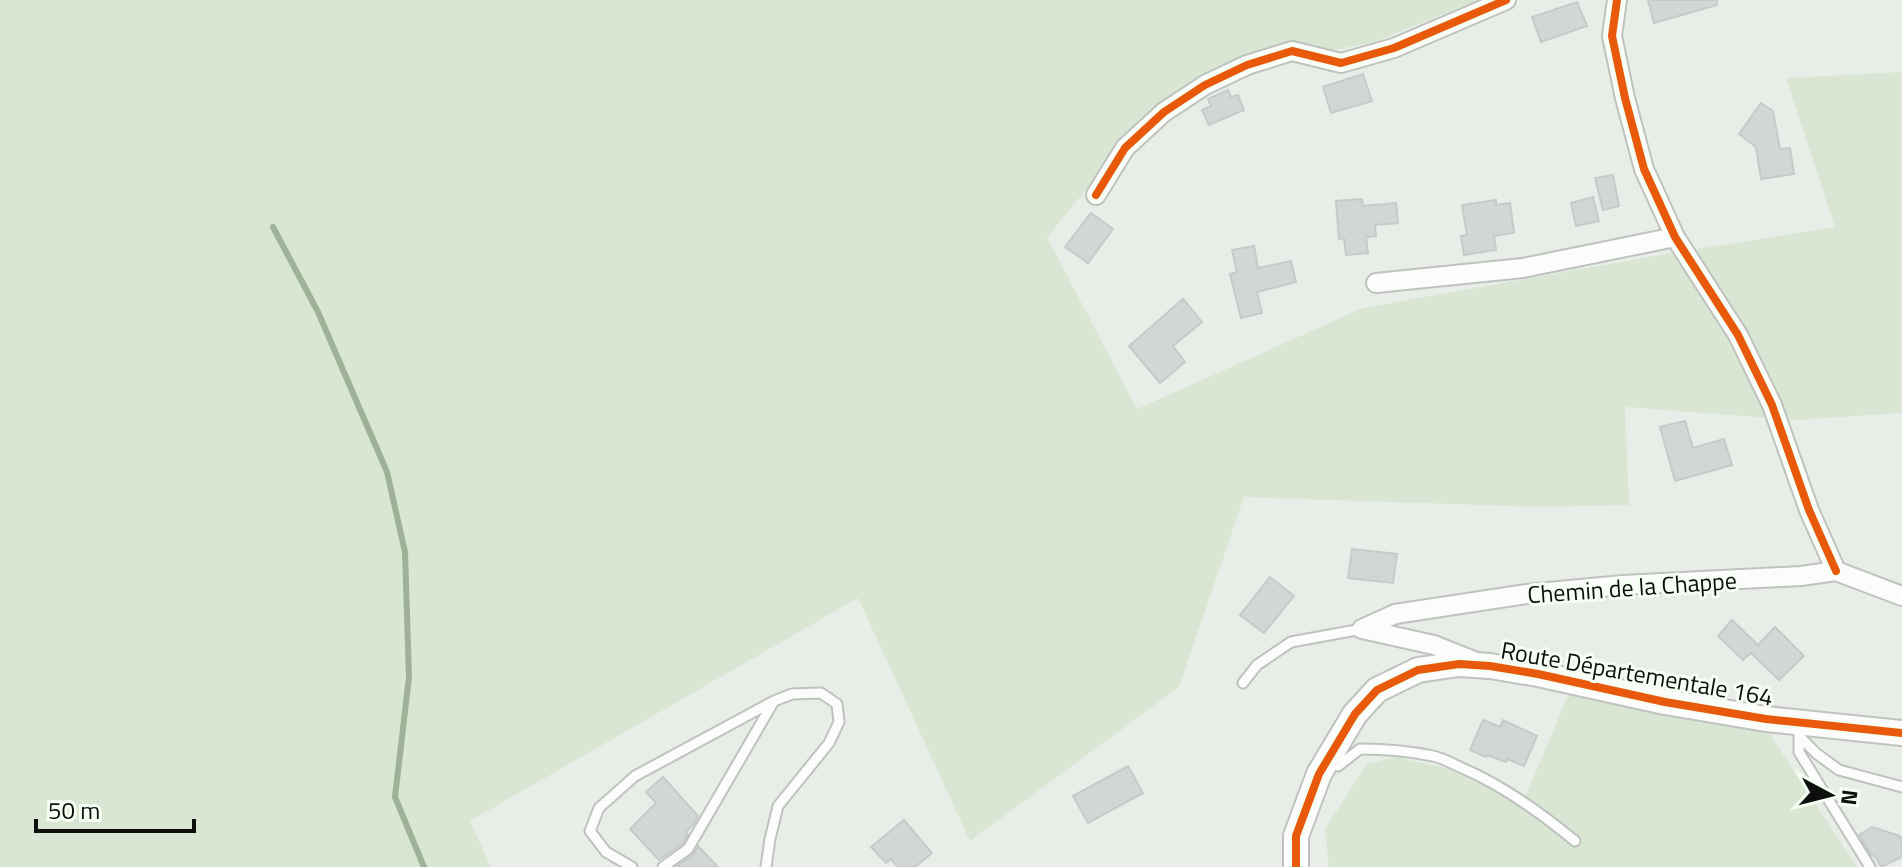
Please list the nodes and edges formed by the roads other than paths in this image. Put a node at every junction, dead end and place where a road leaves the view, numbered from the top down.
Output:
1 (1506, 0) edge
2 (1617, 0) edge
3 (1096, 195) dead end
4 (1675, 237) junction
5 (1376, 283) dead end
6 (1836, 571) junction
7 (1902, 596) edge
8 (1362, 629) junction
9 (1490, 666) junction
10 (1243, 683) dead end
11 (774, 701) junction
12 (1799, 729) junction
13 (1902, 733) edge
14 (1326, 762) junction
15 (1902, 787) edge
16 (1575, 841) dead end
17 (632, 867) edge
18 (663, 867) edge
19 (766, 867) edge
20 (1296, 867) edge
21 (1870, 867) edge

1 - 3 street
2 - 4 street
4 - 5 street
4 - 6 street
6 - 7 street, Chemin de la Chappe
6 - 8 street, Chemin de la Chappe
8 - 9 street
8 - 10 lane
9 - 12 street, Route Départementale 164
9 - 14 street, Route Départementale 164
11 - 17 lane
11 - 18 lane
11 - 19 lane
12 - 13 street, Route Départementale 164
12 - 15 lane
12 - 21 lane
14 - 16 lane
14 - 20 street, Route Départementale 164

